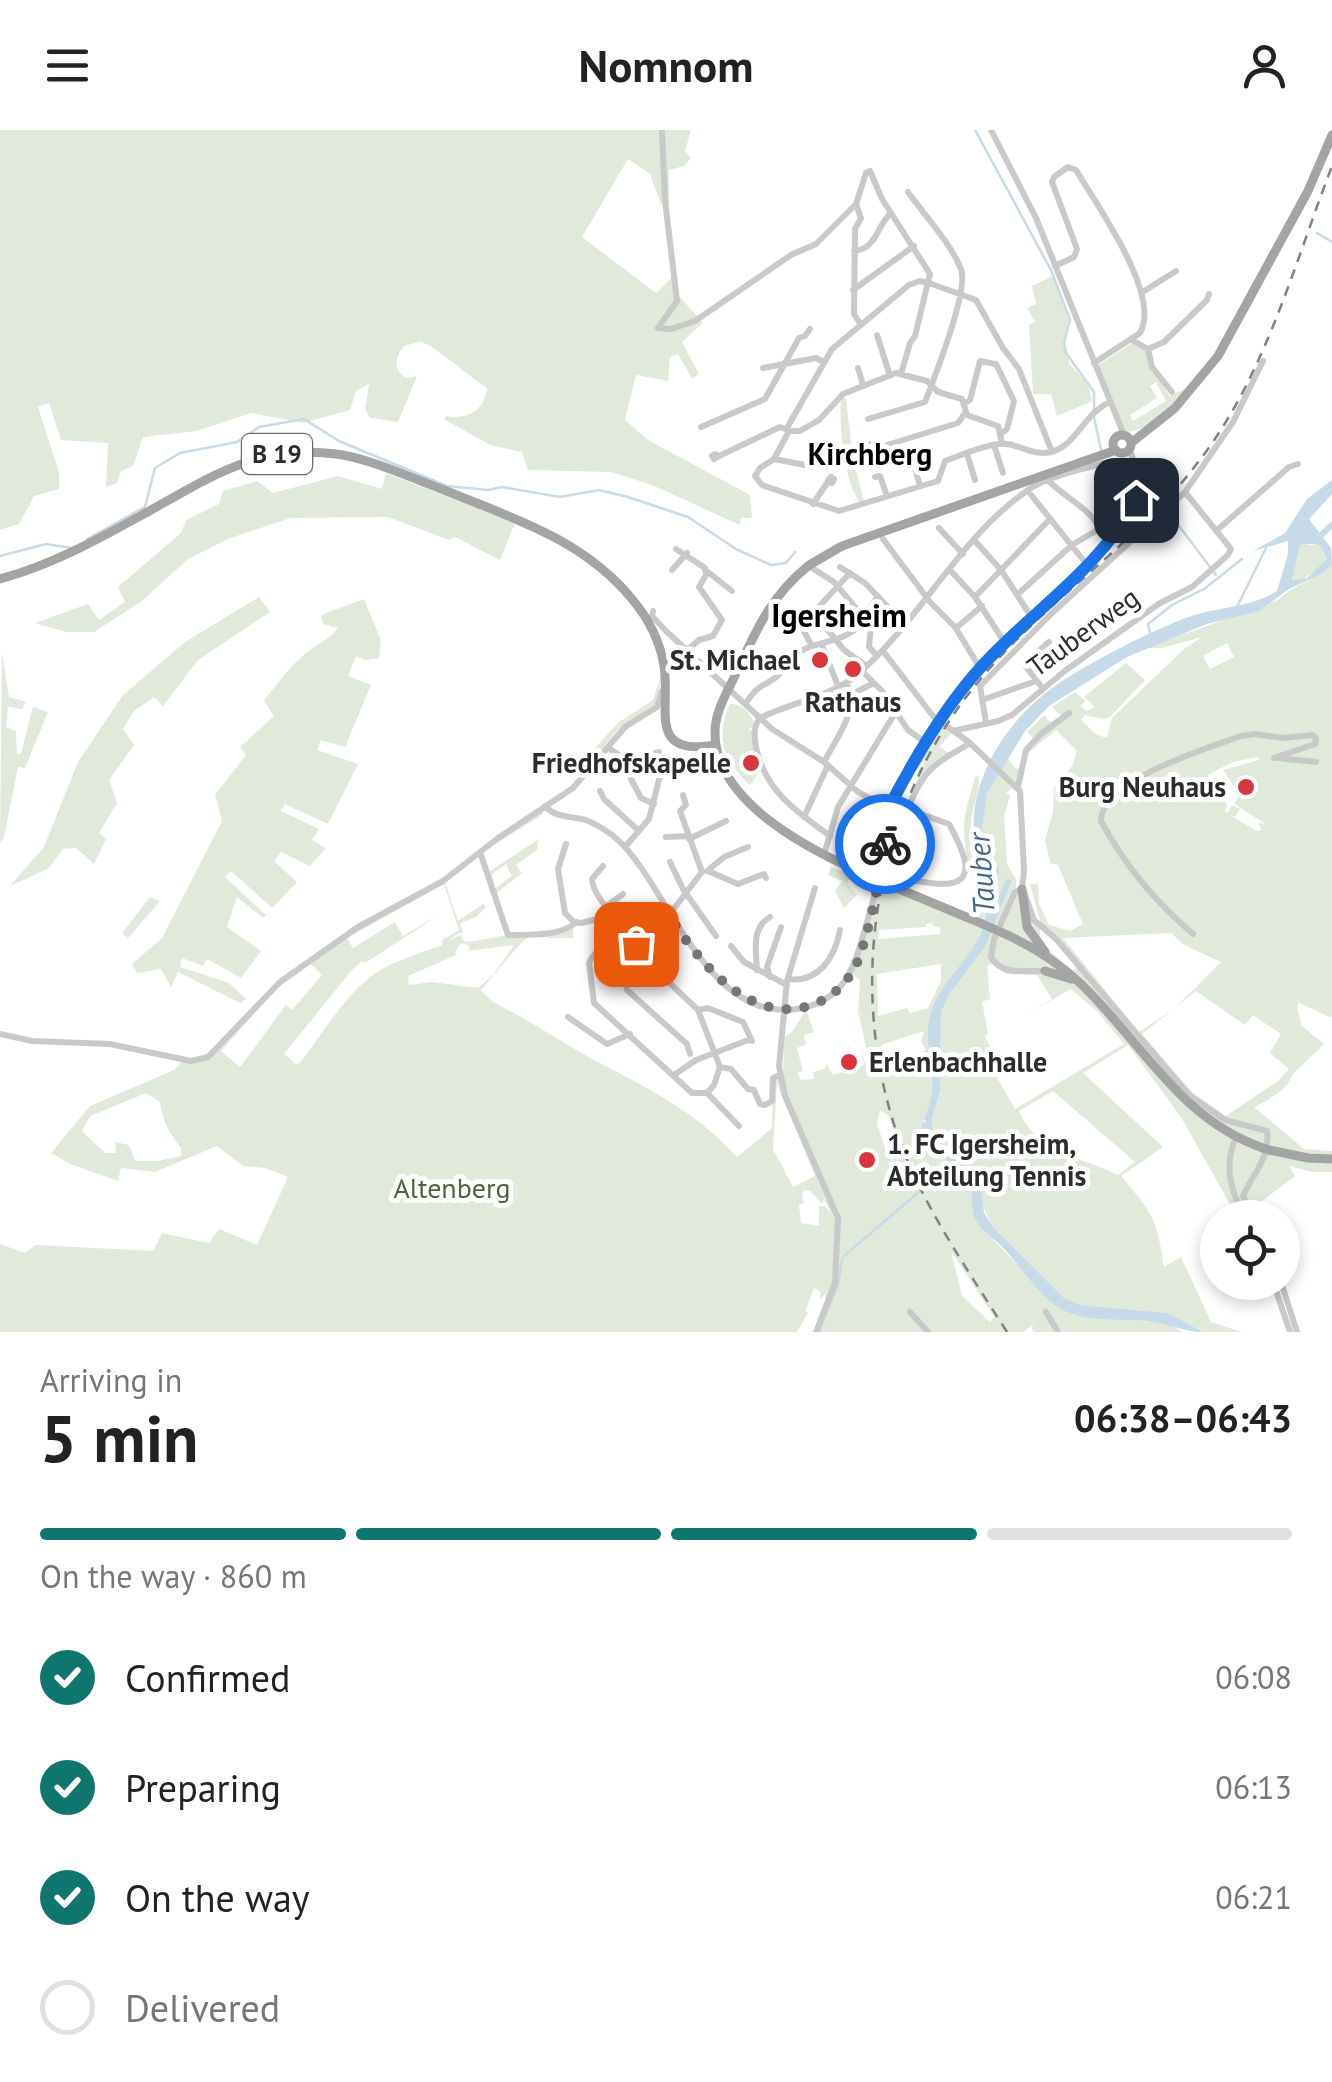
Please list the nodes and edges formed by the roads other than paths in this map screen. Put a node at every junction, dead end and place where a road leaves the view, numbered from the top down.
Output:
1 (662, 130) edge
2 (991, 130) edge
3 (1332, 134) edge
4 (908, 192) dead end
5 (856, 204) junction
6 (891, 213) junction
7 (914, 246) junction
8 (854, 251) junction
9 (1055, 266) junction
10 (1176, 271) dead end
11 (929, 284) junction
12 (853, 290) junction
13 (960, 292) junction
14 (1140, 293) junction
15 (1209, 294) dead end
16 (861, 325) junction
17 (810, 328) dead end
18 (877, 334) dead end
19 (1132, 340) junction
20 (1148, 349) junction
21 (1263, 361) dead end
22 (824, 362) junction
23 (1094, 363) junction
24 (783, 364) junction
25 (763, 368) dead end
26 (858, 368) dead end
27 (901, 374) junction
28 (890, 376) junction
29 (864, 385) junction
30 (932, 388) junction
31 (1172, 392) dead end
32 (1110, 402) junction
33 (965, 403) junction
34 (965, 413) junction
35 (868, 419) dead end
36 (701, 427) dead end
37 (788, 430) junction
38 (999, 440) junction
39 (1123, 443) junction
40 (870, 444) dead end
41 (1052, 452) junction
42 (824, 453) dead end
43 (967, 454) junction
44 (719, 456) dead end
45 (774, 460) junction
46 (1298, 464) dead end
47 (914, 465) dead end
48 (1134, 466) junction
49 (1003, 472) dead end
50 (876, 477) dead end
51 (828, 480) dead end
52 (975, 480) dead end
53 (1048, 480) junction
54 (920, 486) junction
55 (1028, 491) junction
56 (1185, 492) junction
57 (887, 496) junction
58 (813, 504) junction
59 (1050, 519) junction
60 (939, 528) dead end
61 (1216, 531) junction
62 (882, 539) dead end
63 (974, 541) junction
64 (1072, 546) junction
65 (676, 549) dead end
66 (687, 553) junction
67 (963, 554) junction
68 (809, 565) junction
69 (1088, 566) junction
70 (840, 567) dead end
71 (949, 569) junction
72 (672, 570) dead end
73 (1002, 570) junction
74 (707, 572) junction
75 (850, 573) junction
76 (0, 579) edge
77 (836, 588) junction
78 (732, 590) dead end
79 (1018, 594) junction
80 (878, 596) junction
81 (926, 597) junction
82 (975, 597) junction
83 (982, 606) junction
84 (653, 611) dead end
85 (815, 614) junction
86 (1032, 618) junction
87 (865, 620) junction
88 (906, 626) junction
89 (956, 628) junction
90 (838, 642) junction
91 (1050, 642) dead end
92 (1005, 643) junction
93 (822, 645) junction
94 (812, 646) junction
95 (686, 651) junction
96 (880, 654) junction
97 (864, 668) junction
98 (980, 668) junction
99 (1036, 681) junction
100 (845, 683) junction
101 (874, 683) junction
102 (730, 688) junction
103 (1043, 689) junction
104 (852, 694) junction
105 (743, 700) junction
106 (982, 700) junction
107 (721, 706) junction
108 (659, 713) junction
109 (895, 713) junction
110 (1070, 713) dead end
111 (760, 718) junction
112 (939, 721) junction
113 (986, 723) junction
114 (953, 730) junction
115 (713, 740) junction
116 (924, 742) junction
117 (970, 743) junction
118 (608, 748) junction
119 (659, 752) dead end
120 (1316, 762) dead end
121 (826, 764) junction
122 (662, 768) dead end
123 (630, 776) dead end
124 (850, 784) junction
125 (1018, 787) junction
126 (600, 791) dead end
127 (683, 795) dead end
128 (872, 801) junction
129 (654, 804) junction
130 (545, 806) junction
131 (887, 810) junction
132 (910, 810) junction
133 (804, 817) junction
134 (726, 822) dead end
135 (639, 831) junction
136 (830, 836) junction
137 (689, 837) junction
138 (666, 838) dead end
139 (566, 844) dead end
140 (748, 847) dead end
141 (625, 848) junction
142 (480, 852) junction
143 (823, 854) junction
144 (670, 862) dead end
145 (881, 865) junction
146 (603, 866) dead end
147 (705, 872) junction
148 (766, 878) dead end
149 (815, 888) dead end
150 (1022, 889) junction
151 (622, 894) dead end
152 (688, 894) junction
153 (658, 898) junction
154 (608, 906) junction
155 (667, 912) junction
156 (614, 915) junction
157 (653, 917) junction
158 (770, 917) dead end
159 (577, 922) junction
160 (634, 923) junction
161 (619, 927) junction
162 (781, 928) dead end
163 (840, 930) dead end
164 (1193, 934) dead end
165 (716, 936) dead end
166 (730, 946) dead end
167 (640, 955) junction
168 (1050, 958) junction
169 (757, 970) junction
170 (1046, 971) joint
171 (771, 978) junction
172 (787, 982) junction
173 (1080, 983) junction
174 (786, 1009) junction
175 (698, 1010) junction
176 (568, 1017) dead end
177 (0, 1034) edge
178 (630, 1034) junction
179 (714, 1052) junction
180 (690, 1054) dead end
181 (720, 1067) junction
182 (674, 1075) junction
183 (780, 1075) junction
184 (707, 1093) junction
185 (738, 1126) dead end
186 (1234, 1136) junction
187 (1231, 1148) joint
188 (1332, 1159) edge
189 (1228, 1163) junction
190 (1236, 1200) edge
191 (1247, 1200) edge
192 (1280, 1300) edge
193 (1285, 1300) edge
194 (910, 1312) dead end
195 (1046, 1312) dead end
196 (816, 1332) edge
197 (928, 1332) edge
198 (1058, 1332) edge
199 (1294, 1332) edge

1 - 5 street
2 - 9 street
3 - 39 main road
4 - 13 street
5 - 6 street
5 - 8 street
6 - 7 street
6 - 8 street
7 - 11 street
7 - 12 street
8 - 12 street
9 - 14 street
9 - 23 street
10 - 14 street
11 - 13 street
11 - 16 street
11 - 27 street
12 - 16 street
13 - 30 street
13 - 41 street
14 - 19 street
15 - 20 street
16 - 22 street
17 - 24 street
18 - 28 street
19 - 20 street
19 - 23 street
20 - 31 street
21 - 56 street
22 - 24 street
22 - 37 street
23 - 32 street
24 - 25 street
24 - 36 street
26 - 29 street
27 - 28 street
27 - 30 street
28 - 29 street
29 - 37 street
30 - 33 street
30 - 35 street
32 - 39 street
32 - 41 street
33 - 34 street
33 - 38 street
34 - 38 street
34 - 40 street
37 - 44 street
37 - 45 street
38 - 41 street
38 - 43 street
38 - 49 street
39 - 48 street
39 - 68 main road
42 - 45 street
43 - 52 street
43 - 54 street
45 - 58 street
46 - 61 street
47 - 54 street
48 - 53 street
48 - 69 street
50 - 57 street
51 - 58 street
53 - 55 street
53 - 64 street
54 - 57 street
55 - 59 street
55 - 63 street
56 - 61 street
56 - 106 street
57 - 58 street
59 - 64 street
59 - 73 street
60 - 67 street
61 - 103 street, Tauberweg
62 - 81 street
63 - 67 street
63 - 73 street
64 - 69 street
64 - 79 street
65 - 66 street
66 - 72 street
66 - 74 street
67 - 71 street
68 - 77 street
68 - 102 main road
69 - 86 street
70 - 75 street
71 - 81 street
71 - 82 street
73 - 79 street
73 - 82 street
74 - 78 street
74 - 95 street
75 - 77 street
75 - 80 street
76 - 108 main road, B 19
77 - 85 street
77 - 87 street
79 - 86 street
80 - 87 street
80 - 88 street
81 - 88 street
81 - 89 street
82 - 83 street
83 - 89 street
83 - 92 street
84 - 95 street
85 - 90 street
85 - 94 street
86 - 92 street
87 - 90 street
87 - 96 street
88 - 96 street
89 - 98 street
90 - 93 street
90 - 97 street
91 - 99 street
92 - 98 street
93 - 94 street
93 - 100 street
94 - 105 street
95 - 102 street
96 - 97 street
96 - 112 street
97 - 100 street
97 - 101 street
98 - 112 street
99 - 103 street
99 - 106 street
100 - 104 street
100 - 111 street
101 - 104 street
101 - 109 street
102 - 105 street
102 - 107 main road
103 - 113 street, Tauberweg
104 - 121 street
105 - 107 street
105 - 111 street
106 - 113 street
107 - 115 main road
108 - 115 main road
108 - 118 street
109 - 116 street
109 - 124 street
110 - 125 street
111 - 121 street
111 - 133 street
112 - 114 street
112 - 116 street
113 - 114 street, Tauberweg
114 - 117 street
115 - 143 main road
116 - 131 street
117 - 125 street
117 - 132 street
118 - 119 street
118 - 130 street
120 - 164 street
121 - 124 street
121 - 133 street
122 - 129 street
123 - 129 street
124 - 128 street
124 - 136 street
125 - 150 street
126 - 135 street
127 - 137 street
128 - 131 street
128 - 145 street
129 - 135 street
130 - 141 street
130 - 142 street
131 - 145 street
132 - 132 street
133 - 136 street
134 - 137 street
135 - 141 street
136 - 143 street
137 - 138 street
137 - 147 street
139 - 159 street
140 - 147 street
141 - 153 street
142 - 159 street
142 - 177 street
143 - 168 main road, bridge
144 - 152 street
145 - 174 street
146 - 154 street
147 - 148 street
147 - 152 street
149 - 172 street
150 - 168 main road
150 - 170 street
150 - 191 street
151 - 154 street
152 - 155 street
152 - 165 street
153 - 155 street
153 - 157 street
154 - 156 street
155 - 157 street
155 - 174 street
156 - 159 street
156 - 161 street
157 - 160 street
158 - 169 street
160 - 161 street
160 - 167 street
161 - 178 street
162 - 171 street
163 - 172 street
166 - 169 street
167 - 175 street
167 - 180 street
168 - 173 main road
169 - 171 street
170 - 173 main road
171 - 172 street
172 - 174 street
173 - 186 main road
174 - 183 street
175 - 179 street
175 - 179 street
176 - 178 street
178 - 182 street
179 - 181 street
179 - 182 street
181 - 183 street
181 - 184 street
182 - 184 street
183 - 196 street
184 - 185 street
186 - 187 main road
186 - 188 main road
186 - 189 street
187 - 189 street
189 - 190 street
192 - 199 street
193 - 199 street
194 - 197 street
195 - 198 street

